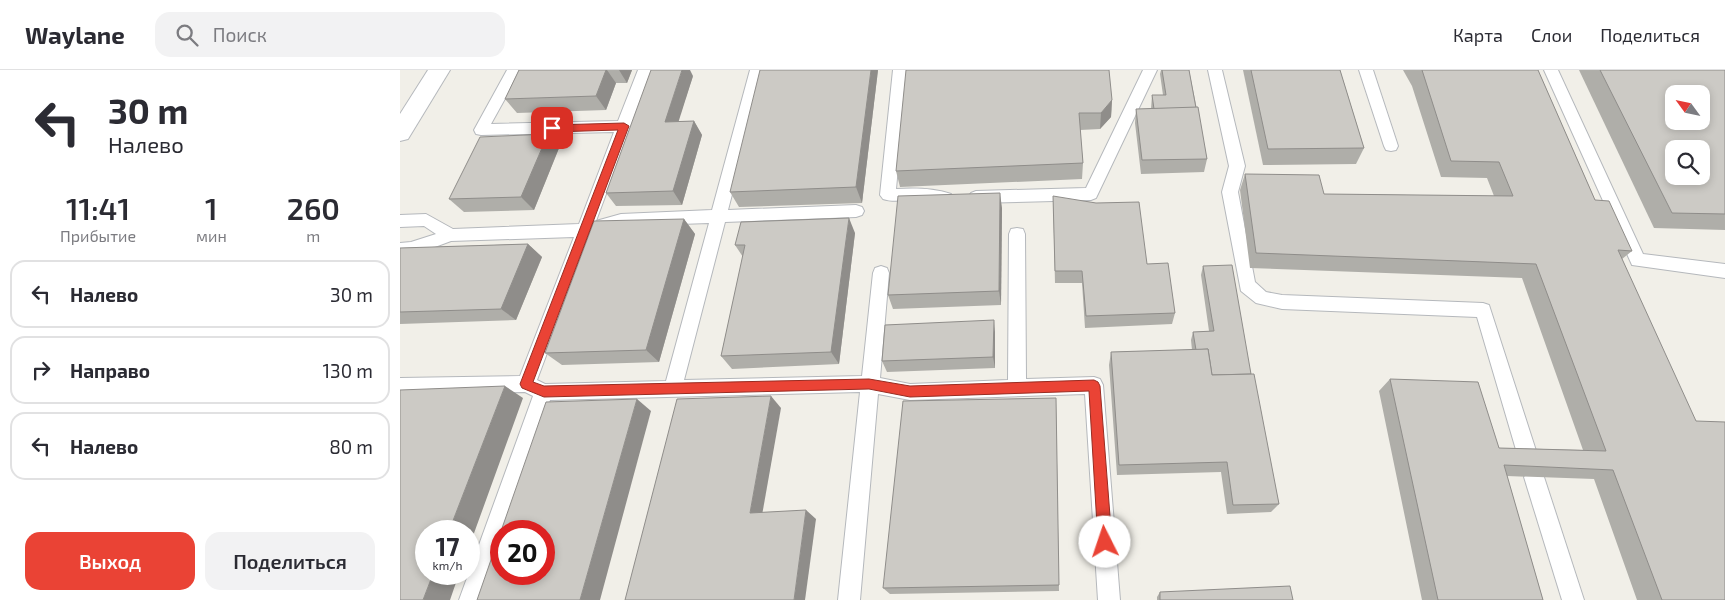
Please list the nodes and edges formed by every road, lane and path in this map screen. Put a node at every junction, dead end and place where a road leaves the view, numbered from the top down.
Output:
1 (439, 70) edge
2 (514, 70) edge
3 (645, 70) edge
4 (757, 70) edge
5 (900, 70) edge
6 (1150, 70) edge
7 (1215, 70) edge
8 (1366, 70) edge
9 (1551, 70) edge
10 (624, 126) junction
11 (400, 133) edge
12 (1391, 146) dead end
13 (856, 211) dead end
14 (719, 216) junction
15 (400, 221) edge
16 (585, 230) junction
17 (1018, 234) dead end
18 (451, 235) junction
19 (400, 250) edge
20 (1725, 271) edge
21 (881, 273) dead end
22 (526, 384) junction
23 (869, 384) junction
24 (400, 386) edge
25 (673, 388) junction
26 (1017, 388) junction
27 (544, 392) junction
28 (470, 600) edge
29 (849, 600) edge
30 (1109, 600) edge
31 (1572, 600) edge

1 - 11 street
2 - 10 lane
3 - 10 lane
4 - 14 lane
5 - 6 lane
7 - 31 lane
8 - 12 lane
9 - 20 lane
10 - 16 lane
13 - 14 lane
14 - 16 lane
14 - 25 lane
15 - 18 lane
16 - 18 lane
16 - 22 lane
17 - 26 lane
18 - 19 lane
21 - 23 lane
22 - 24 lane
22 - 27 lane
23 - 25 lane
23 - 26 lane
23 - 29 lane
25 - 27 lane
26 - 30 lane
27 - 28 lane

